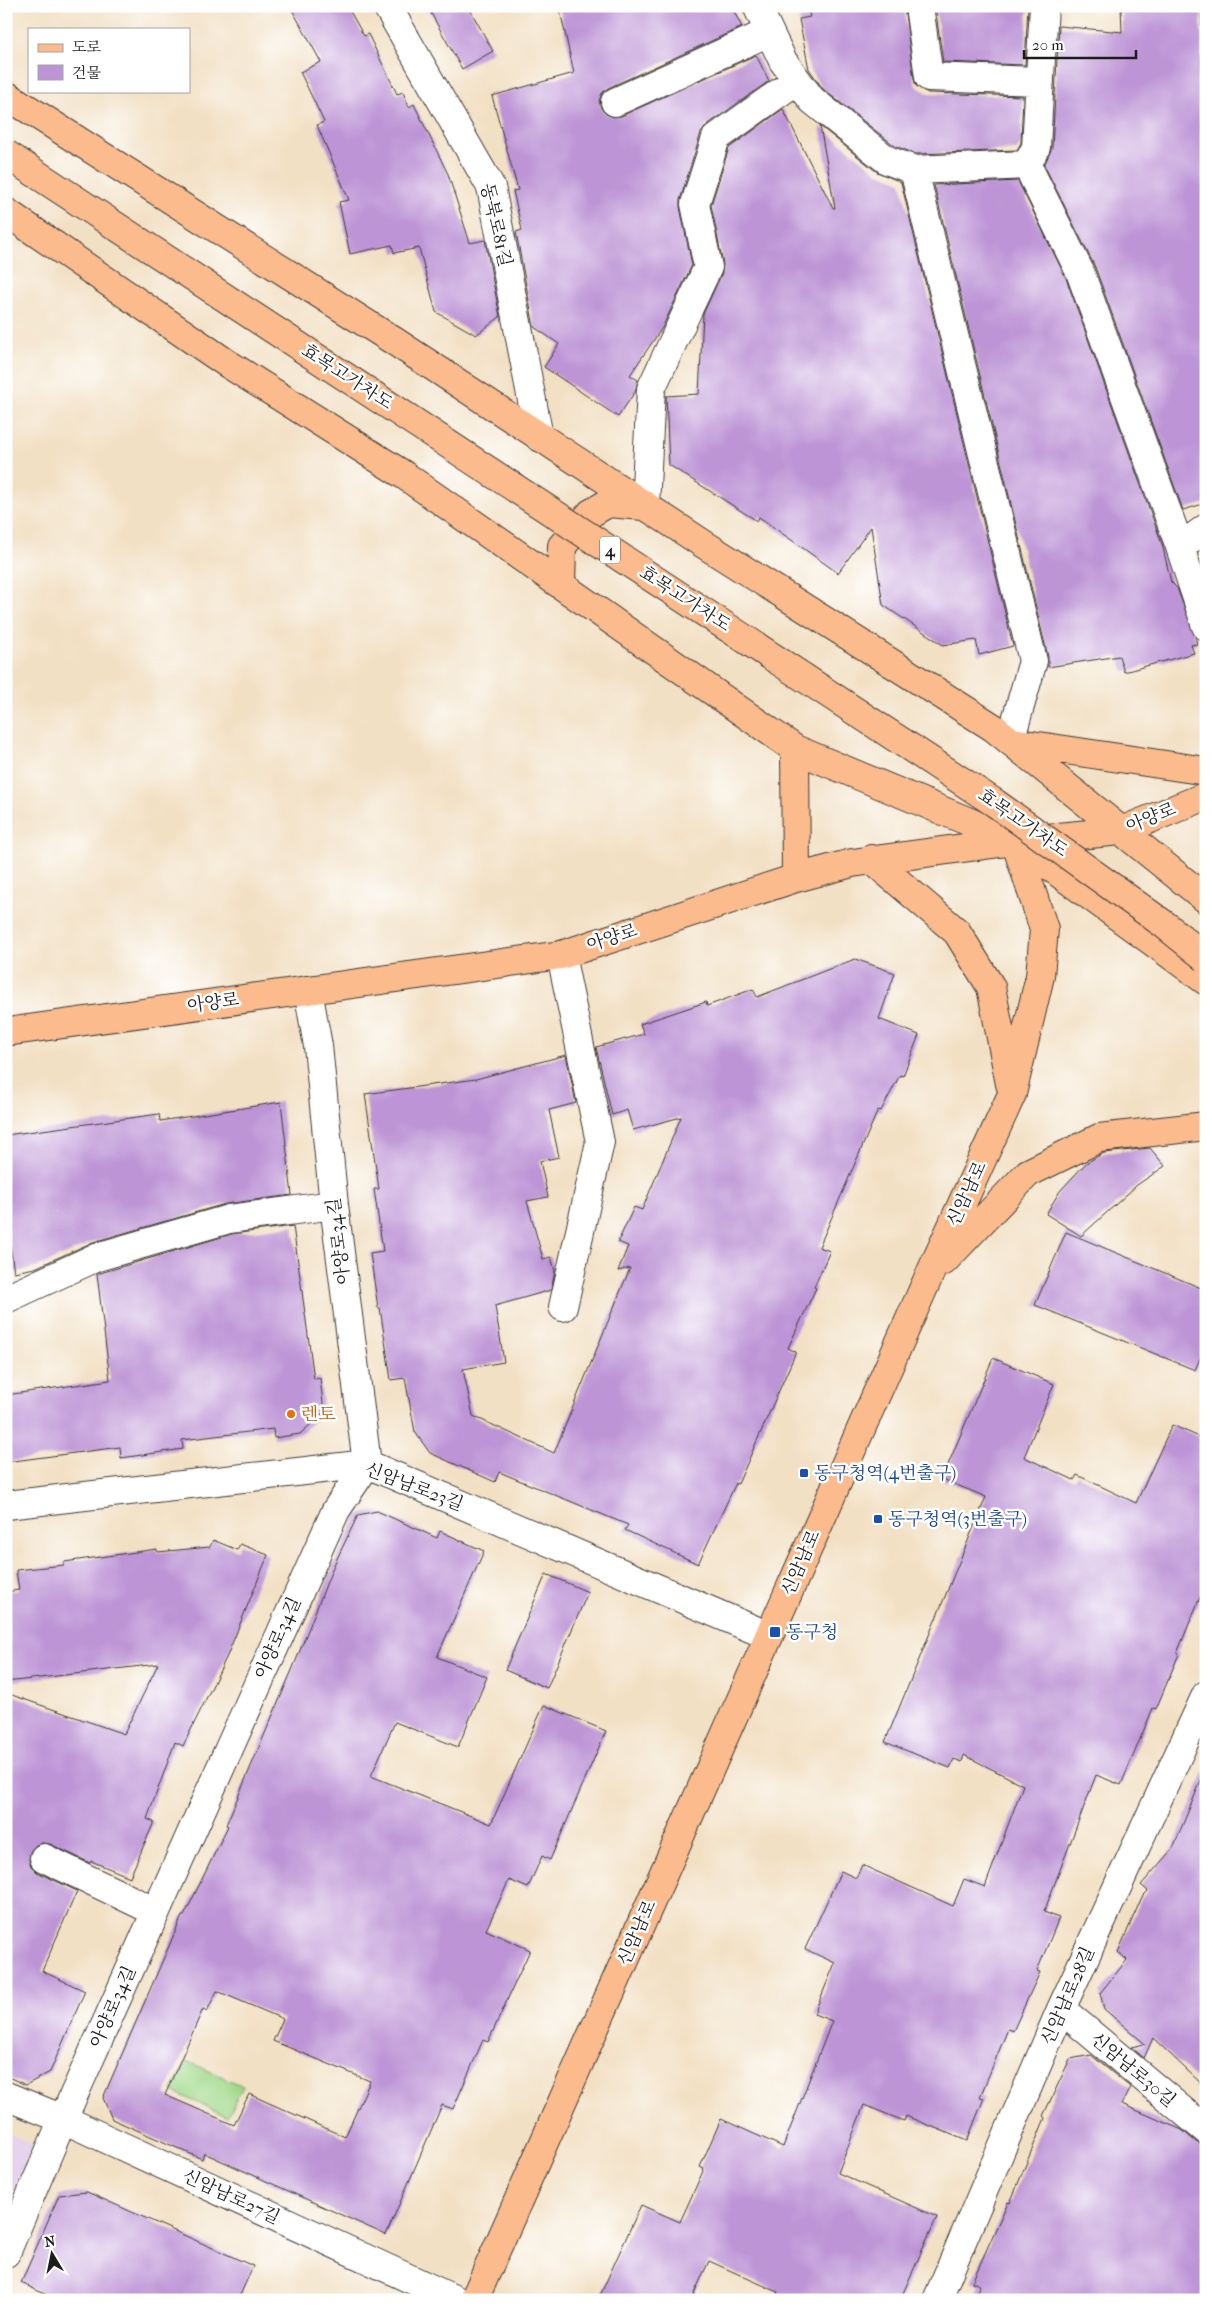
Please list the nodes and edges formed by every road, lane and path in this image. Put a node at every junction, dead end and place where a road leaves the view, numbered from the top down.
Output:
1 (387, 6) edge
2 (758, 6) edge
3 (919, 6) edge
4 (1044, 6) edge
5 (769, 32) junction
6 (797, 80) junction
7 (1040, 81) junction
8 (6, 95) edge
9 (615, 102) dead end
10 (6, 154) edge
11 (1027, 165) junction
12 (914, 170) junction
13 (6, 212) edge
14 (539, 437) junction
15 (645, 506) junction
16 (1206, 528) edge
17 (1180, 546) junction
18 (561, 585) junction
19 (1206, 626) edge
20 (1010, 741) junction
21 (795, 749) junction
22 (1206, 772) edge
23 (1206, 796) edge
24 (1122, 831) junction
25 (1015, 841) junction
26 (871, 860) junction
27 (796, 878) junction
28 (1206, 899) edge
29 (561, 955) junction
30 (1206, 958) edge
31 (1206, 981) edge
32 (308, 990) junction
33 (6, 1032) edge
34 (1012, 1094) junction
35 (1206, 1126) edge
36 (334, 1205) junction
37 (929, 1276) junction
38 (6, 1299) edge
39 (563, 1307) dead end
40 (367, 1464) junction
41 (6, 1505) edge
42 (769, 1636) junction
43 (1206, 1695) edge
44 (44, 1858) dead end
45 (156, 1912) junction
46 (1060, 2009) junction
47 (6, 2096) edge
48 (63, 2119) junction
49 (1206, 2130) edge
50 (6, 2253) edge
51 (456, 2300) edge
52 (474, 2300) edge
53 (937, 2300) edge

1 - 14 street, 동북로81길
2 - 5 street
3 - 7 street
4 - 7 street
5 - 6 street
5 - 9 street
6 - 12 street
6 - 15 street
7 - 11 street
8 - 14 main road
10 - 30 main road, 효목고가차도 / 4, bridge
11 - 12 street
11 - 17 street
12 - 20 street
13 - 18 main road
14 - 15 main road
15 - 18 main road
15 - 20 main road
16 - 17 street
17 - 19 street
18 - 21 main road
20 - 22 main road
20 - 24 main road
21 - 25 main road
21 - 27 main road
23 - 24 main road, 아양로
24 - 25 main road, 아양로
24 - 28 main road
25 - 26 main road, 아양로
25 - 31 main road
25 - 34 main road, 신암남로
26 - 27 main road, 아양로
26 - 34 main road
27 - 29 main road, 아양로
29 - 32 main road, 아양로
29 - 39 street
32 - 33 main road, 아양로
32 - 36 street, 아양로34길
34 - 37 main road, 신암남로
35 - 37 main road
36 - 38 street
36 - 40 street, 아양로34길
37 - 42 main road, 신암남로
40 - 41 street, 신암남로23길
40 - 42 street, 신암남로23길
40 - 45 street, 아양로34길
42 - 52 main road, 신암남로
43 - 46 street, 신암남로28길
44 - 45 street
45 - 48 street, 아양로34길
46 - 49 street, 신암남로30길
46 - 53 street, 신암남로28길
47 - 48 street, 신암남로27길
48 - 50 street, 아양로34길
48 - 51 street, 신암남로27길

